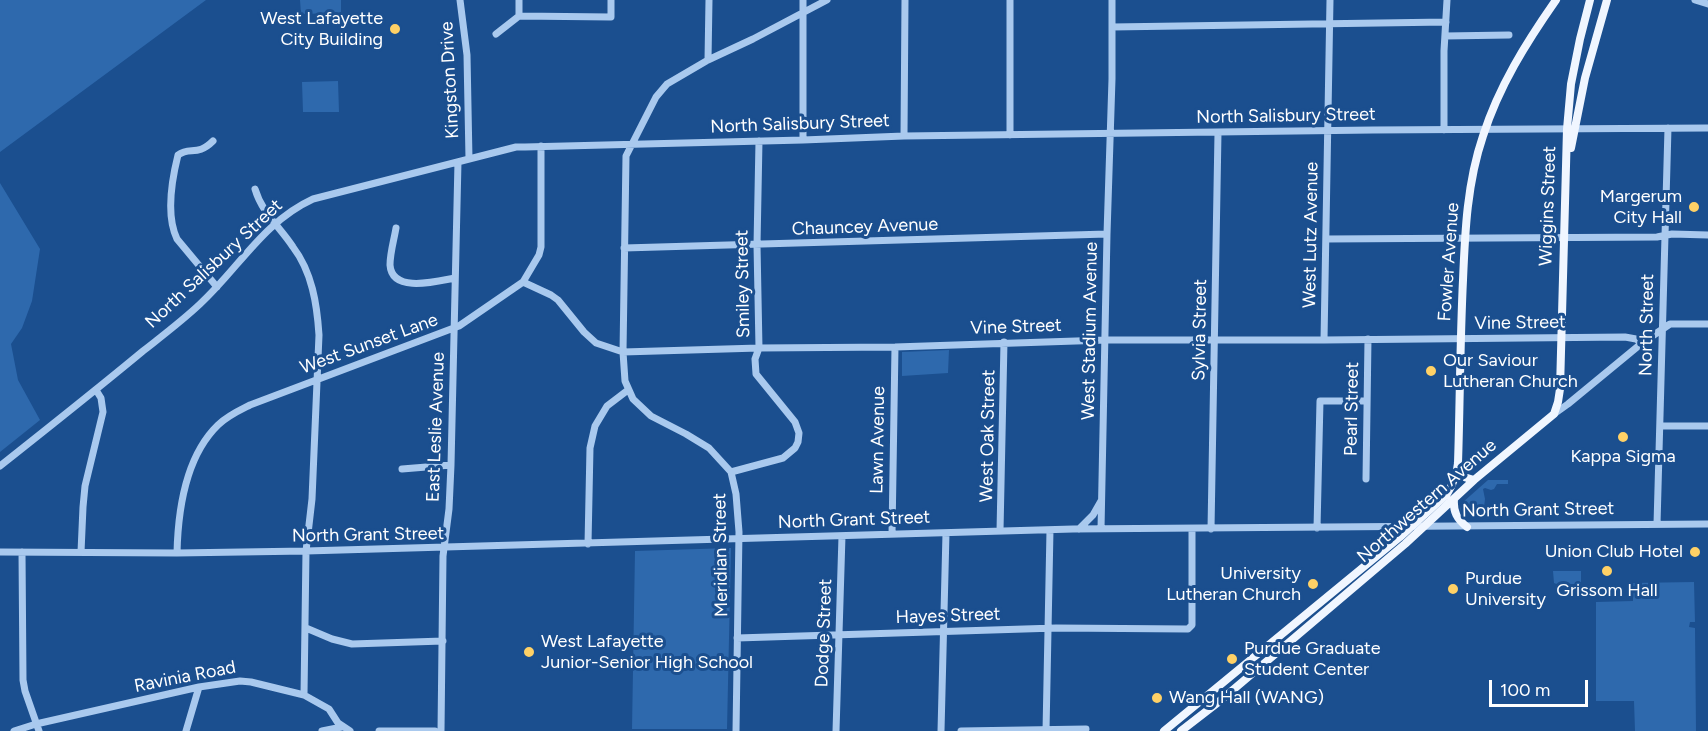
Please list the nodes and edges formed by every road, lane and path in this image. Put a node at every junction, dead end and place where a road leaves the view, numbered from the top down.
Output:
1 (460, 0) edge
2 (519, 0) edge
3 (611, 0) edge
4 (709, 0) edge
5 (803, 0) edge
6 (827, 0) edge
7 (905, 0) edge
8 (1010, 0) edge
9 (1112, 0) edge
10 (1330, 0) edge
11 (1447, 0) edge
12 (1556, 0) edge
13 (1590, 0) edge
14 (1607, 0) edge
15 (1695, 0) edge
16 (1708, 4) edge
17 (803, 12) junction
18 (519, 16) junction
19 (1446, 22) junction
20 (1330, 24) junction
21 (1112, 27) junction
22 (496, 34) dead end
23 (1509, 35) dead end
24 (1445, 36) junction
25 (708, 60) junction
26 (1668, 128) junction
27 (1708, 128) edge
28 (1485, 129) junction
29 (1570, 129) junction
30 (1444, 130) junction
31 (1328, 131) junction
32 (1218, 132) junction
33 (1110, 133) junction
34 (1010, 135) junction
35 (904, 136) junction
36 (803, 140) junction
37 (213, 141) dead end
38 (759, 141) junction
39 (633, 144) junction
40 (541, 146) junction
41 (469, 159) junction
42 (458, 162) junction
43 (255, 189) dead end
44 (274, 223) junction
45 (396, 228) dead end
46 (1107, 234) junction
47 (1708, 235) edge
48 (1664, 236) junction
49 (1465, 238) junction
50 (1563, 238) junction
51 (1326, 239) junction
52 (757, 245) junction
53 (624, 248) junction
54 (455, 278) junction
55 (523, 282) junction
56 (217, 287) junction
57 (1708, 324) edge
58 (454, 329) junction
59 (1661, 329) junction
60 (1561, 338) junction
61 (1368, 339) junction
62 (1460, 339) junction
63 (1106, 340) junction
64 (1215, 340) junction
65 (1324, 340) junction
66 (1004, 342) junction
67 (1642, 343) junction
68 (895, 347) junction
69 (759, 348) junction
70 (623, 352) junction
71 (316, 380) junction
72 (96, 390) junction
73 (628, 390) junction
74 (1367, 401) junction
75 (1554, 414) junction
76 (1660, 426) junction
77 (1708, 426) edge
78 (1458, 463) junction
79 (451, 465) junction
80 (0, 466) edge
81 (402, 469) dead end
82 (731, 472) junction
83 (1366, 479) dead end
84 (1474, 480) junction
85 (1102, 499) junction
86 (1454, 499) junction
87 (1657, 524) junction
88 (1708, 524) edge
89 (1424, 527) junction
90 (1467, 527) junction
91 (1317, 528) junction
92 (1411, 528) junction
93 (1079, 529) junction
94 (1101, 529) junction
95 (1192, 529) junction
96 (1211, 529) junction
97 (1050, 530) junction
98 (1000, 531) junction
99 (946, 533) junction
100 (892, 534) junction
101 (842, 536) junction
102 (739, 538) junction
103 (588, 544) junction
104 (443, 548) junction
105 (306, 551) junction
106 (0, 552) edge
107 (22, 552) junction
108 (81, 552) junction
109 (177, 553) junction
110 (306, 628) junction
111 (1048, 628) junction
112 (943, 631) junction
113 (839, 635) junction
114 (737, 638) junction
115 (443, 640) junction
116 (199, 687) junction
117 (304, 695) junction
118 (342, 727) junction
119 (38, 728) edge
120 (1086, 729) dead end
121 (1046, 730) edge
122 (14, 731) edge
123 (186, 731) edge
124 (322, 731) edge
125 (350, 731) edge
126 (379, 731) edge
127 (392, 731) edge
128 (435, 731) edge
129 (441, 731) edge
130 (736, 731) edge
131 (836, 731) edge
132 (941, 731) edge
133 (961, 731) edge
134 (1164, 731) edge
135 (1180, 731) edge

1 - 41 street, Kingston Drive
2 - 18 street
3 - 18 street
4 - 25 street
5 - 17 street
6 - 17 street
7 - 35 street
8 - 34 street
9 - 21 street, West Stadium Avenue
10 - 20 street, West Lutz Avenue
11 - 19 street
12 - 28 main road, Fowler Avenue
13 - 29 main road, Wiggins Street
14 - 29 main road
15 - 16 street
17 - 25 street
17 - 36 street
18 - 22 street
19 - 20 street
19 - 24 street
20 - 21 street
20 - 31 street, West Lutz Avenue
21 - 33 street, West Stadium Avenue
23 - 24 street
24 - 30 street
25 - 39 street
26 - 27 street, North Salisbury Street
26 - 29 street, North Salisbury Street
26 - 48 street, North Street
28 - 29 street, North Salisbury Street
28 - 30 street, North Salisbury Street
28 - 49 main road, Fowler Avenue
29 - 50 main road, Wiggins Street
30 - 31 street, North Salisbury Street
31 - 32 street, North Salisbury Street
31 - 51 street, West Lutz Avenue
32 - 33 street, North Salisbury Street
32 - 64 street, Sylvia Street
33 - 34 street, North Salisbury Street
33 - 46 street, West Stadium Avenue
34 - 35 street, North Salisbury Street
35 - 36 street, North Salisbury Street
36 - 38 street, North Salisbury Street
37 - 56 street
38 - 39 street, North Salisbury Street
38 - 52 street, Smiley Street
39 - 40 street, North Salisbury Street
39 - 53 street
40 - 41 street, North Salisbury Street
40 - 55 street, West Sunset Lane
41 - 42 street, North Salisbury Street
42 - 44 street, North Salisbury Street
42 - 54 street, East Leslie Avenue
43 - 44 street
44 - 56 street, North Salisbury Street
44 - 71 street
45 - 54 street
46 - 52 street, Chauncey Avenue
46 - 63 street, West Stadium Avenue
47 - 48 street
48 - 50 street
48 - 59 street, North Street
49 - 50 street
49 - 51 street
49 - 62 main road, Fowler Avenue
50 - 60 main road, Wiggins Street
51 - 65 street, West Lutz Avenue
52 - 53 street, Chauncey Avenue
52 - 69 street, Smiley Street
53 - 70 street
54 - 58 street, East Leslie Avenue
55 - 58 street, West Sunset Lane
55 - 70 street, Vine Street
56 - 72 street, North Salisbury Street
57 - 59 street, Northwestern Avenue
58 - 71 street, West Sunset Lane
58 - 79 street, East Leslie Avenue
59 - 67 street, Northwestern Avenue
59 - 76 street, North Street
60 - 62 street, Vine Street
60 - 67 street, Vine Street
60 - 75 main road, Wiggins Street
61 - 62 street, Vine Street
61 - 65 street, Vine Street
61 - 74 street, Pearl Street
62 - 78 main road, Fowler Avenue
63 - 64 street, Vine Street
63 - 66 street, Vine Street
63 - 85 street, West Stadium Avenue
64 - 65 street, Vine Street
64 - 96 street, Sylvia Street
66 - 68 street, Vine Street
66 - 98 street, West Oak Street
67 - 75 street, Northwestern Avenue
68 - 69 street, Vine Street
68 - 100 street, Lawn Avenue
69 - 70 street, Vine Street
69 - 82 street, Smiley Street
70 - 73 street
71 - 105 street
71 - 109 street, West Sunset Lane
72 - 80 street, North Salisbury Street
72 - 108 street
73 - 82 street, Meridian Street
73 - 103 street
74 - 83 street, Pearl Street
74 - 91 street
75 - 84 main road, Northwestern Avenue
76 - 77 street
76 - 87 street, North Street
78 - 84 main road
78 - 92 main road, Fowler Avenue
79 - 81 street
79 - 104 street, East Leslie Avenue
82 - 102 street, Meridian Street
84 - 86 main road, Northwestern Avenue
85 - 93 street
85 - 94 street, West Stadium Avenue
86 - 89 main road, Northwestern Avenue
86 - 90 main road
87 - 88 street, North Grant Street
87 - 90 street, North Grant Street
89 - 90 street, North Grant Street
89 - 92 street, North Grant Street
89 - 135 main road, Northwestern Avenue
91 - 92 street, North Grant Street
91 - 96 street, North Grant Street
92 - 134 main road, Northwestern Avenue
93 - 94 street, North Grant Street
93 - 97 street, North Grant Street
94 - 95 street, North Grant Street
95 - 96 street, North Grant Street
95 - 111 street, Hayes Street
97 - 98 street, North Grant Street
97 - 111 street
98 - 99 street, North Grant Street
99 - 100 street, North Grant Street
99 - 112 street
100 - 101 street, North Grant Street
101 - 102 street, North Grant Street
101 - 113 street, Dodge Street
102 - 103 street, North Grant Street
102 - 114 street, Meridian Street
103 - 104 street, North Grant Street
104 - 105 street, North Grant Street
104 - 115 street, East Leslie Avenue
105 - 109 street, North Grant Street
105 - 110 street
106 - 107 street, North Grant Street
107 - 108 street, North Grant Street
107 - 119 street
108 - 109 street, North Grant Street
110 - 115 street
110 - 117 street
111 - 112 street, Hayes Street
111 - 121 street
112 - 113 street, Hayes Street
112 - 132 street
113 - 114 street, Hayes Street
113 - 131 street, Dodge Street
114 - 130 street, Meridian Street
115 - 129 street, East Leslie Avenue
116 - 117 street, Ravinia Road
116 - 119 street, Ravinia Road
116 - 123 street
117 - 118 street, Ravinia Road
118 - 124 street
118 - 125 street, Ravinia Road
119 - 122 street, Ravinia Road
120 - 121 street
121 - 133 street
126 - 127 street
127 - 128 street

